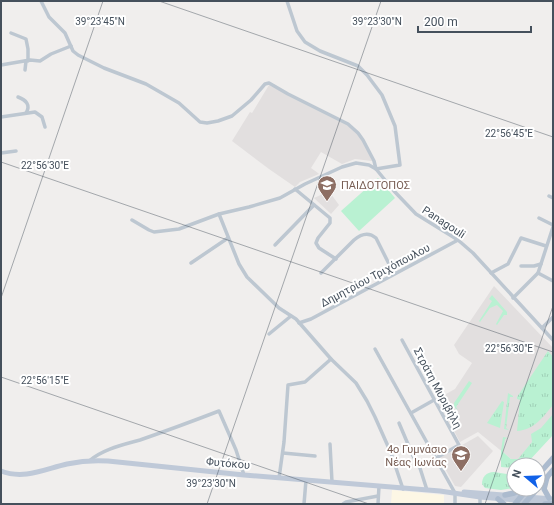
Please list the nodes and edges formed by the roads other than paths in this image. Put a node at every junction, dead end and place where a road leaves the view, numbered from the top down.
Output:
1 (41, 1) edge
2 (287, 1) edge
3 (11, 33) dead end
4 (71, 46) junction
5 (27, 61) junction
6 (1, 65) edge
7 (25, 70) dead end
8 (18, 97) dead end
9 (26, 113) junction
10 (1, 117) edge
11 (45, 127) dead end
12 (16, 151) dead end
13 (1, 153) edge
14 (376, 169) junction
15 (295, 189) junction
16 (548, 196) dead end
17 (553, 198) edge
18 (314, 206) junction
19 (219, 214) junction
20 (539, 218) dead end
21 (132, 220) dead end
22 (553, 226) edge
23 (228, 238) junction
24 (458, 240) junction
25 (275, 245) dead end
26 (546, 246) junction
27 (336, 259) junction
28 (191, 262) dead end
29 (541, 264) junction
30 (521, 266) dead end
31 (321, 273) dead end
32 (491, 273) junction
33 (538, 273) junction
34 (395, 274) junction
35 (553, 281) edge
36 (513, 298) junction
37 (291, 316) junction
38 (553, 317) edge
39 (299, 323) junction
40 (542, 328) junction
41 (269, 334) dead end
42 (402, 340) dead end
43 (553, 340) edge
44 (375, 349) dead end
45 (331, 359) junction
46 (434, 400) junction
47 (410, 413) junction
48 (399, 422) dead end
49 (330, 444) dead end
50 (283, 453) junction
51 (315, 456) dead end
52 (436, 458) junction
53 (553, 458) edge
54 (89, 461) junction
55 (546, 466) edge
56 (553, 470) edge
57 (2, 473) edge
58 (244, 475) junction
59 (548, 477) joint
60 (279, 478) junction
61 (306, 480) junction
62 (332, 482) junction
63 (379, 486) junction
64 (403, 489) junction
65 (427, 490) junction
66 (455, 493) junction
67 (505, 495) joint
68 (378, 496) junction
69 (480, 497) junction
70 (498, 498) junction
71 (551, 498) edge
72 (518, 500) edge
73 (527, 500) edge
74 (304, 504) edge
75 (343, 504) edge
76 (378, 504) edge
77 (454, 504) edge
78 (480, 504) edge
79 (504, 504) edge
80 (545, 504) edge
81 (553, 504) edge

1 - 4 street
2 - 14 street
3 - 5 street
4 - 5 street
4 - 14 street, Panagouli
5 - 6 street
5 - 7 street
8 - 9 street
9 - 10 street
9 - 11 street
12 - 13 street
14 - 15 street
14 - 24 street, Panagouli
15 - 18 street
15 - 19 street
16 - 17 street
18 - 25 street
18 - 27 street
19 - 21 street
19 - 23 street
20 - 22 street
22 - 26 street
23 - 28 street
23 - 37 street
24 - 32 street, Panagouli
24 - 34 street, Δημητρίου Τριχόπουλου
26 - 29 street
26 - 32 street
27 - 31 street
27 - 34 street
29 - 30 street
29 - 33 street
32 - 36 street, Panagouli
33 - 35 street
33 - 36 street
34 - 39 street, Δημητρίου Τριχόπουλου
36 - 40 street, Panagouli
37 - 39 street
37 - 41 street
38 - 40 street
39 - 45 street
40 - 43 street, Panagouli
42 - 46 street, Στράτη Μυριβήλη
44 - 47 street
45 - 50 street
45 - 64 street
46 - 47 street
46 - 52 street, Στράτη Μυριβήλη
47 - 52 street
48 - 65 street
49 - 62 street
50 - 51 street
50 - 60 street
52 - 66 street
53 - 55 main road
54 - 57 street, Φυτόκου
54 - 58 street, Φυτόκου
54 - 58 street
56 - 59 main road
58 - 60 street, Φυτόκου
59 - 71 main road
60 - 61 street, Φυτόκου
61 - 62 street, Φυτόκου
61 - 74 street
62 - 63 street, Φυτόκου
63 - 64 street, Φυτόκου
63 - 68 street
64 - 65 street, Φυτόκου
65 - 66 street, Φυτόκου
66 - 67 street, Φυτόκου
66 - 69 street, Φυτόκου
66 - 77 street
67 - 72 street, Φυτόκου
68 - 75 street
68 - 76 street
69 - 70 street, Φυτόκου
69 - 78 street
70 - 72 street, Φυτόκου
70 - 79 main road
71 - 73 street, Φυτόκου
72 - 73 street, Φυτόκου
73 - 81 street, Φυτόκου
80 - 81 main road

